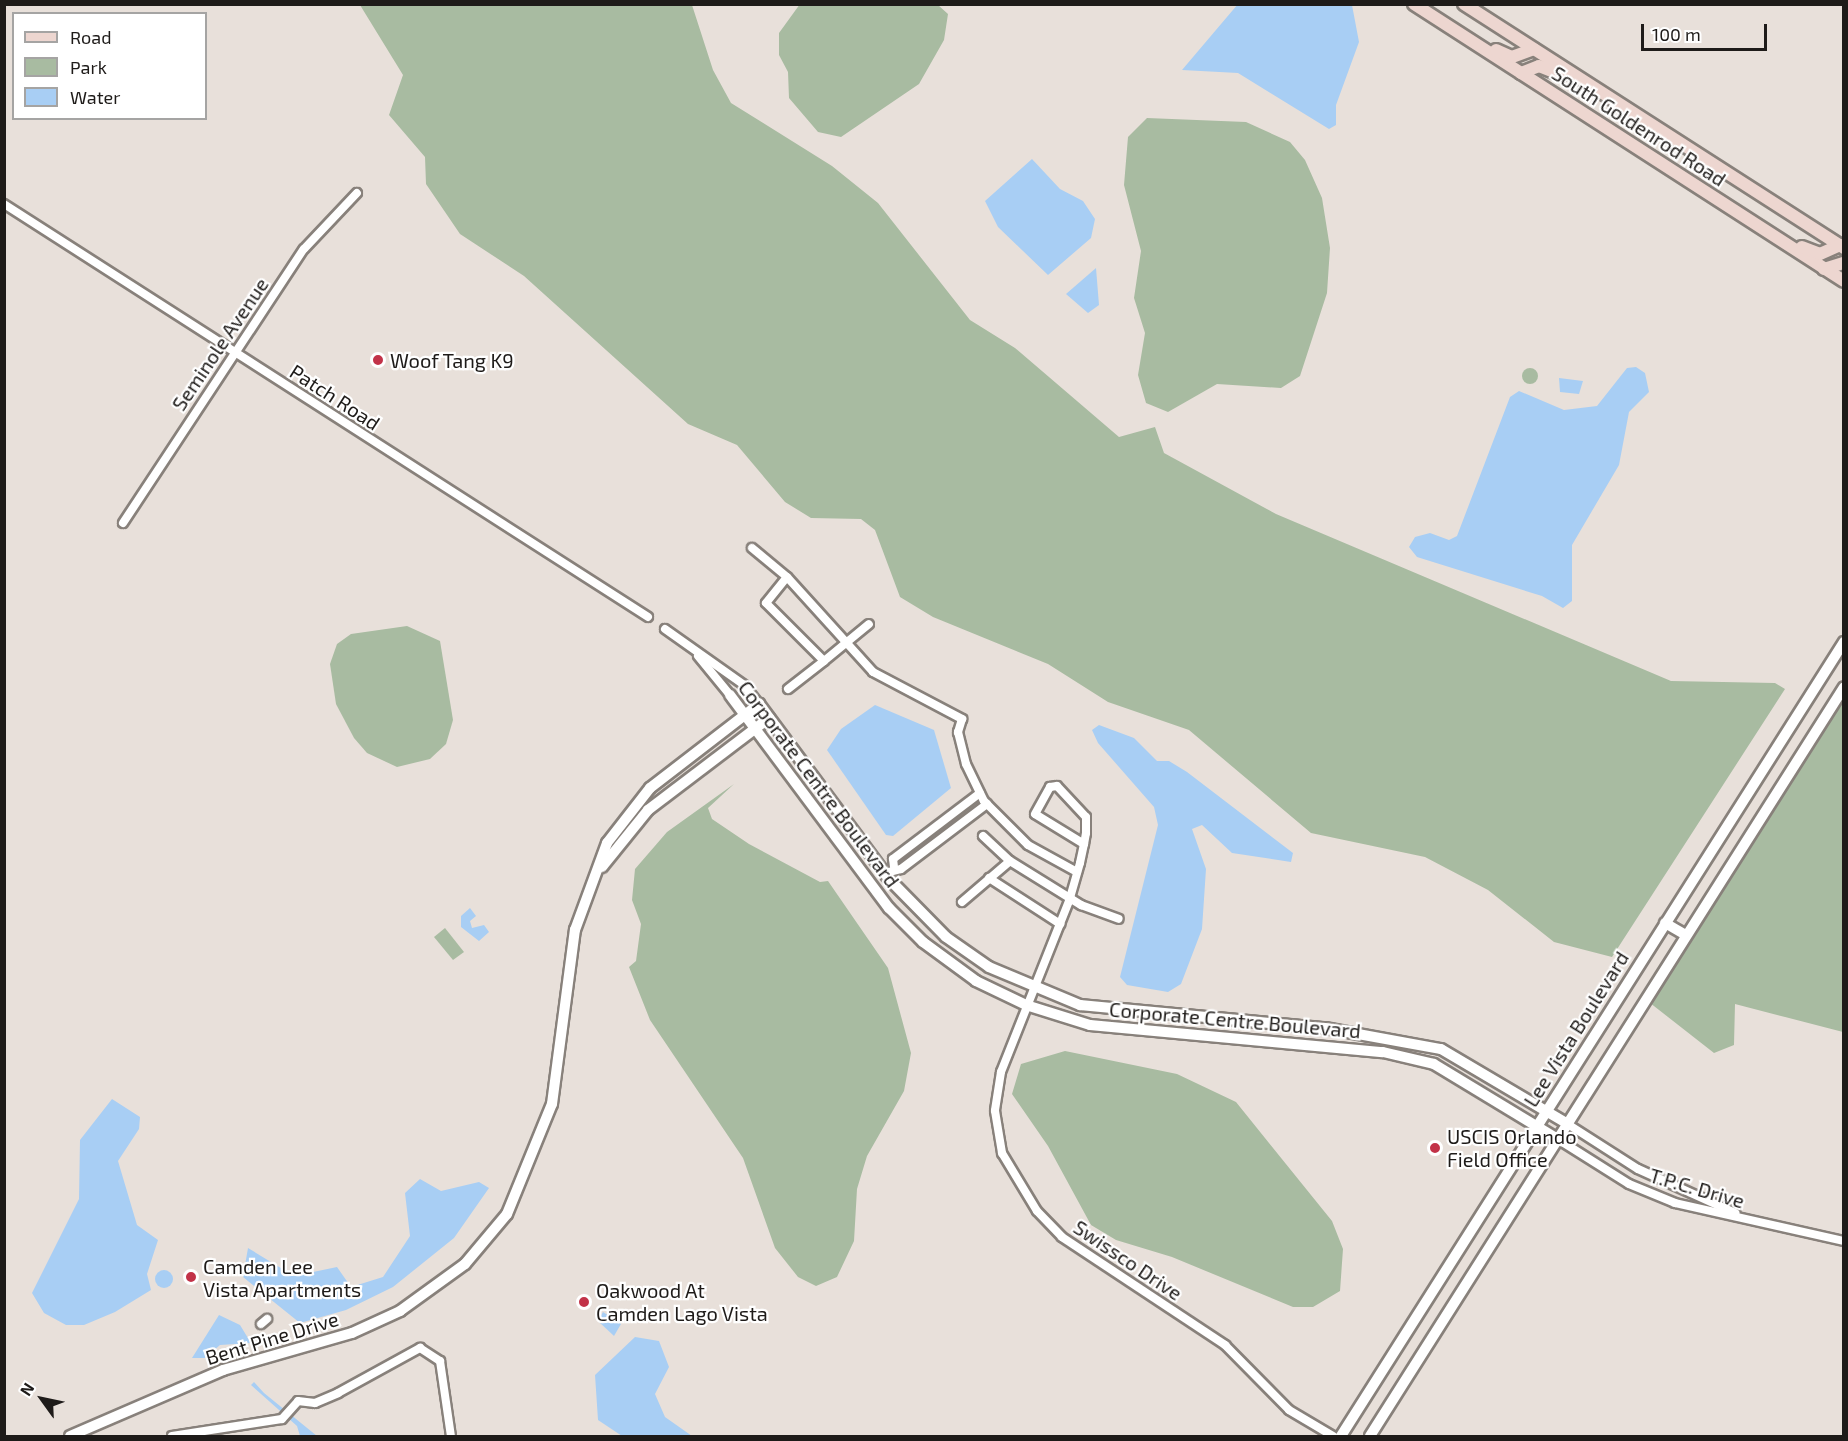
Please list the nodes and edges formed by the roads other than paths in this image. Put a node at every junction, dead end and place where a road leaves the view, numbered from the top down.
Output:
1 (1414, 4) edge
2 (1424, 4) edge
3 (1464, 4) edge
4 (1534, 49) junction
5 (1521, 73) junction
6 (1655, 128) junction
7 (1700, 188) junction
8 (357, 193) dead end
9 (4, 204) edge
10 (1842, 246) edge
11 (1844, 263) edge
12 (1824, 269) junction
13 (1844, 281) edge
14 (232, 352) junction
15 (123, 523) dead end
16 (752, 548) dead end
17 (787, 577) junction
18 (648, 617) dead end
19 (869, 624) dead end
20 (665, 629) dead end
21 (847, 642) junction
22 (1844, 642) edge
23 (692, 649) junction
24 (824, 661) junction
25 (1844, 687) edge
26 (788, 689) dead end
27 (730, 695) joint
28 (759, 704) junction
29 (744, 715) junction
30 (769, 718) junction
31 (755, 729) junction
32 (980, 793) junction
33 (987, 804) junction
34 (983, 836) dead end
35 (1084, 844) junction
36 (1010, 861) junction
37 (889, 870) junction
38 (1077, 872) junction
39 (989, 878) junction
40 (590, 884) junction
41 (870, 885) junction
42 (1071, 897) junction
43 (962, 902) dead end
44 (1119, 919) dead end
45 (1665, 922) junction
46 (1060, 924) junction
47 (1686, 935) junction
48 (1033, 989) junction
49 (1026, 1005) junction
50 (1544, 1111) junction
51 (1566, 1123) junction
52 (1536, 1126) junction
53 (1556, 1138) junction
54 (1770, 1224) junction
55 (1844, 1241) edge
56 (70, 1437) edge
57 (172, 1437) edge
58 (451, 1437) edge
59 (1333, 1437) edge
60 (1341, 1437) edge
61 (1370, 1437) edge

1 - 5 main road, South Goldenrod Road
2 - 4 main road
3 - 4 main road, South Goldenrod Road
4 - 6 main road, South Goldenrod Road
5 - 6 main road
5 - 7 main road, South Goldenrod Road
6 - 10 main road, South Goldenrod Road
7 - 10 main road
7 - 12 main road, South Goldenrod Road
8 - 14 street, Seminole Avenue
9 - 14 street, Patch Road
11 - 12 main road
12 - 13 main road, South Goldenrod Road
14 - 15 street, Seminole Avenue
14 - 18 street, Patch Road
16 - 17 street
17 - 21 street
17 - 24 street
19 - 21 street
20 - 23 street, Corporate Centre Boulevard
21 - 24 street
21 - 32 street
22 - 45 street, Lee Vista Boulevard
23 - 27 street, Corporate Centre Boulevard
23 - 28 street, Corporate Centre Boulevard
24 - 26 street
25 - 47 street
27 - 29 street, Corporate Centre Boulevard
28 - 29 street, Bent Pine Drive
28 - 30 street, Corporate Centre Boulevard
29 - 31 street, Corporate Centre Boulevard
29 - 40 street, Bent Pine Drive
30 - 31 street, Bent Pine Drive
30 - 37 street, Corporate Centre Boulevard
31 - 40 street, Bent Pine Drive
31 - 41 street, Corporate Centre Boulevard
32 - 33 street
32 - 37 street
33 - 37 street
33 - 38 street
34 - 36 street
35 - 35 street, Swissco Drive
35 - 38 street, Swissco Drive
36 - 39 street
36 - 42 street
37 - 41 street
37 - 48 street, Corporate Centre Boulevard
38 - 42 street, Swissco Drive
39 - 43 street
39 - 46 street
40 - 56 street, Bent Pine Drive
41 - 49 street, Corporate Centre Boulevard
42 - 44 street
42 - 46 street, Swissco Drive
45 - 47 street
45 - 50 street, Lee Vista Boulevard
46 - 48 street, Swissco Drive
47 - 51 street
48 - 49 street, Swissco Drive
48 - 50 street, Corporate Centre Boulevard
49 - 52 street, Corporate Centre Boulevard
49 - 59 street, Swissco Drive
50 - 51 street, Corporate Centre Boulevard
50 - 52 street, Lee Vista Boulevard
51 - 53 street
51 - 54 street, T.P.C. Drive
52 - 53 street, Corporate Centre Boulevard
52 - 60 street, Lee Vista Boulevard
53 - 54 street, T.P.C. Drive
53 - 61 street
54 - 55 street, T.P.C. Drive
57 - 58 street

